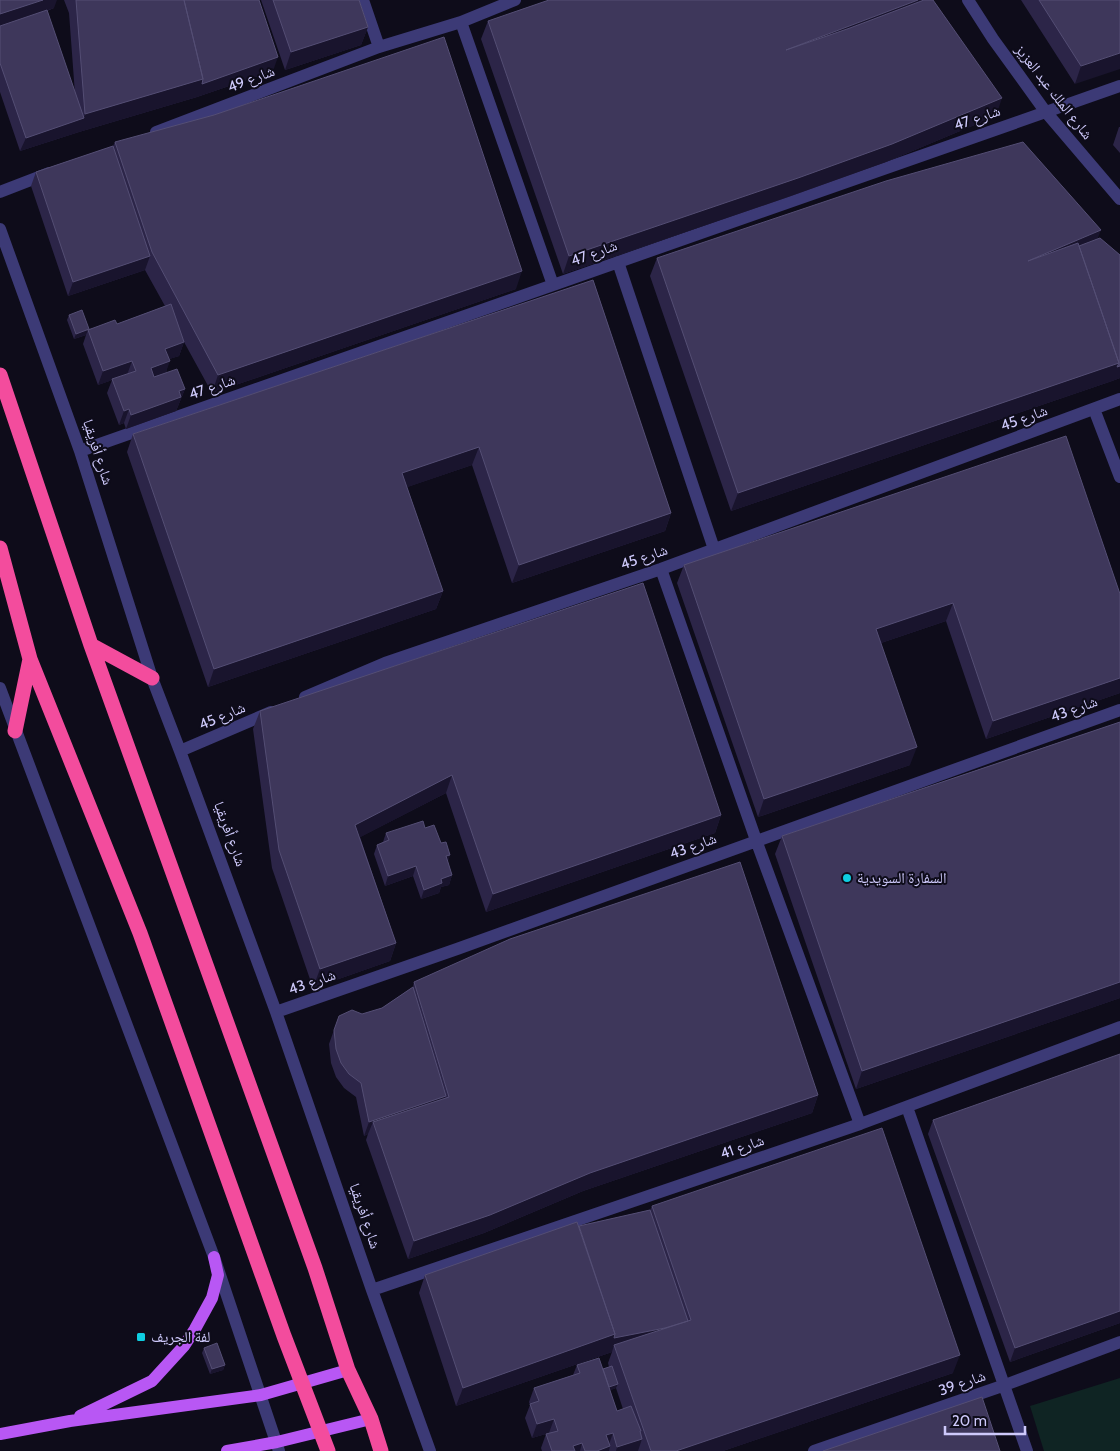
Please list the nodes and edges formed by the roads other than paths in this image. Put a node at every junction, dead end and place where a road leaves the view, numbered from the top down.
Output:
1 (363, 0) edge
2 (515, 0) edge
3 (968, 0) edge
4 (461, 22) junction
5 (379, 47) junction
6 (1120, 86) edge
7 (1046, 111) junction
8 (141, 138) edge
9 (61, 168) edge
10 (0, 192) edge
11 (1120, 199) edge
12 (0, 228) edge
13 (618, 262) junction
14 (553, 285) junction
15 (0, 375) edge
16 (1120, 400) edge
17 (1094, 409) junction
18 (80, 450) junction
19 (1120, 477) edge
20 (0, 548) edge
21 (714, 549) junction
22 (661, 568) junction
23 (92, 645) junction
24 (30, 659) junction
25 (152, 678) junction
26 (0, 688) edge
27 (296, 701) edge
28 (278, 709) edge
29 (1120, 710) edge
30 (15, 731) junction
31 (180, 751) junction
32 (756, 840) junction
33 (276, 1012) junction
34 (1120, 1027) edge
35 (907, 1107) junction
36 (860, 1124) junction
37 (214, 1257) junction
38 (372, 1290) junction
39 (1120, 1342) edge
40 (348, 1370) junction
41 (302, 1383) junction
42 (1005, 1386) junction
43 (261, 1395) junction
44 (371, 1419) junction
45 (70, 1421) junction
46 (322, 1431) junction
47 (0, 1434) edge
48 (278, 1446) edge
49 (227, 1451) edge
50 (328, 1451) edge
51 (381, 1451) edge
52 (430, 1451) edge
53 (814, 1451) edge
54 (1027, 1451) edge

1 - 5 street
2 - 4 street, شارع 49
3 - 7 street, شارع الملك عبد العزيز
4 - 5 street, شارع 49
4 - 14 street
5 - 8 street, شارع 49
6 - 7 street, شارع 47
7 - 11 street, شارع الملك عبد العزيز
7 - 13 street, شارع 47
9 - 10 street
12 - 18 street, شارع أفريقيا
13 - 14 street, شارع 47
13 - 21 street
14 - 18 street, شارع 47
15 - 23 highway
16 - 17 street, شارع 45
17 - 19 street
17 - 21 street, شارع 45
18 - 25 street, شارع أفريقيا
20 - 24 highway
21 - 22 street, شارع 45
22 - 27 street, شارع 45
22 - 32 street
23 - 25 highway
23 - 40 highway
24 - 30 highway
24 - 41 highway
25 - 31 street, شارع أفريقيا
26 - 30 street
28 - 31 street, شارع 45
29 - 32 street, شارع 43
30 - 37 street
31 - 33 street, شارع أفريقيا
32 - 33 street, شارع 43
32 - 36 street
33 - 38 street, شارع أفريقيا
34 - 35 street, شارع 41
35 - 36 street, شارع 41
35 - 42 street
36 - 38 street, شارع 41
37 - 43 street
37 - 45 main road
38 - 52 street, شارع أفريقيا
39 - 42 street, شارع 39
40 - 41 main road
40 - 44 highway
41 - 43 main road
41 - 46 highway
42 - 53 street, شارع 39
42 - 54 street
43 - 45 main road
43 - 48 street
44 - 46 main road
44 - 51 highway
45 - 47 main road
46 - 48 main road
46 - 50 highway
48 - 49 main road

